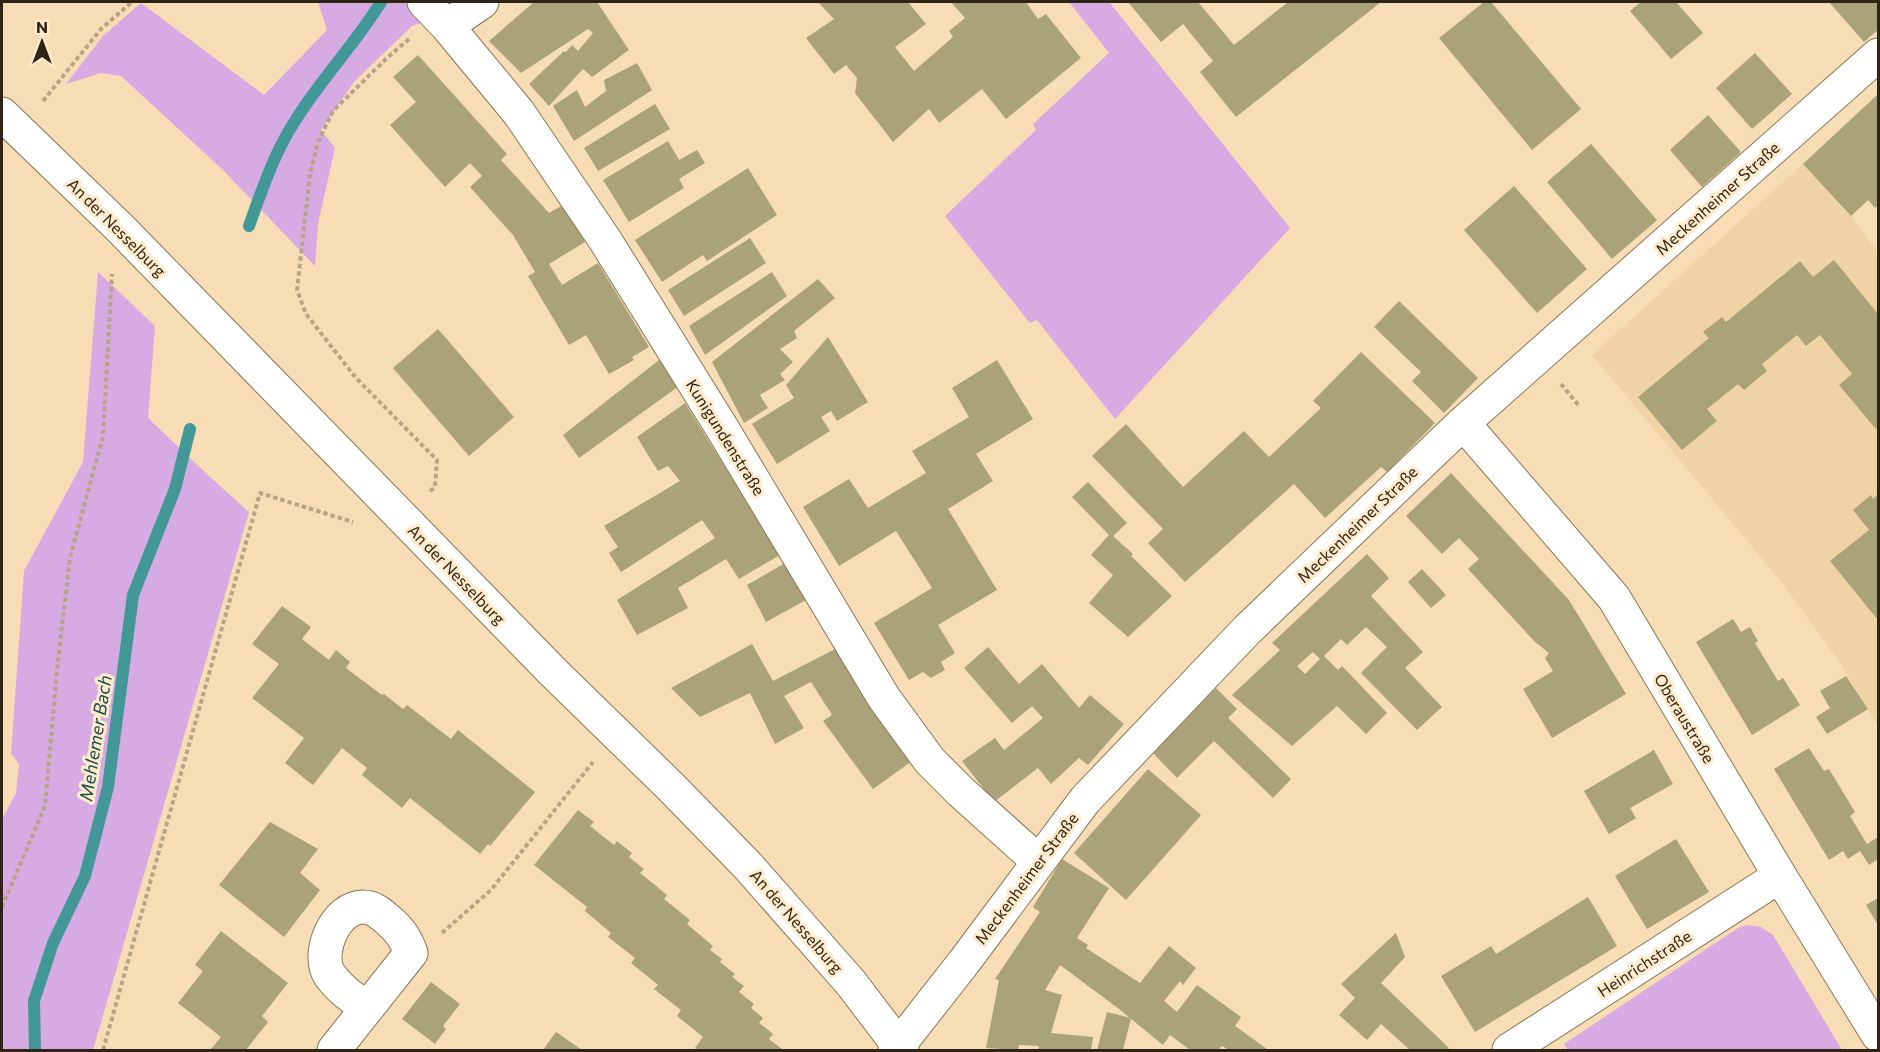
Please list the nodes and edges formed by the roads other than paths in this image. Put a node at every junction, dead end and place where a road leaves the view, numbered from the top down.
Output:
1 (482, 2) edge
2 (436, 14) edge
3 (1878, 55) edge
4 (11, 122) edge
5 (1462, 423) junction
6 (1038, 861) junction
7 (1780, 876) junction
8 (367, 1008) junction
9 (1878, 1035) edge
10 (899, 1049) edge
11 (334, 1050) edge
12 (1509, 1050) edge

1 - 2 street
2 - 6 street, Kunigundenstraße
3 - 5 street, Meckenheimer Straße
4 - 10 street, An der Nesselburg
5 - 6 street, Meckenheimer Straße
5 - 7 street, Oberaustraße
6 - 10 street, Meckenheimer Straße
7 - 9 street, Oberaustraße
7 - 12 street, Heinrichstraße
8 - 8 street
8 - 11 street

